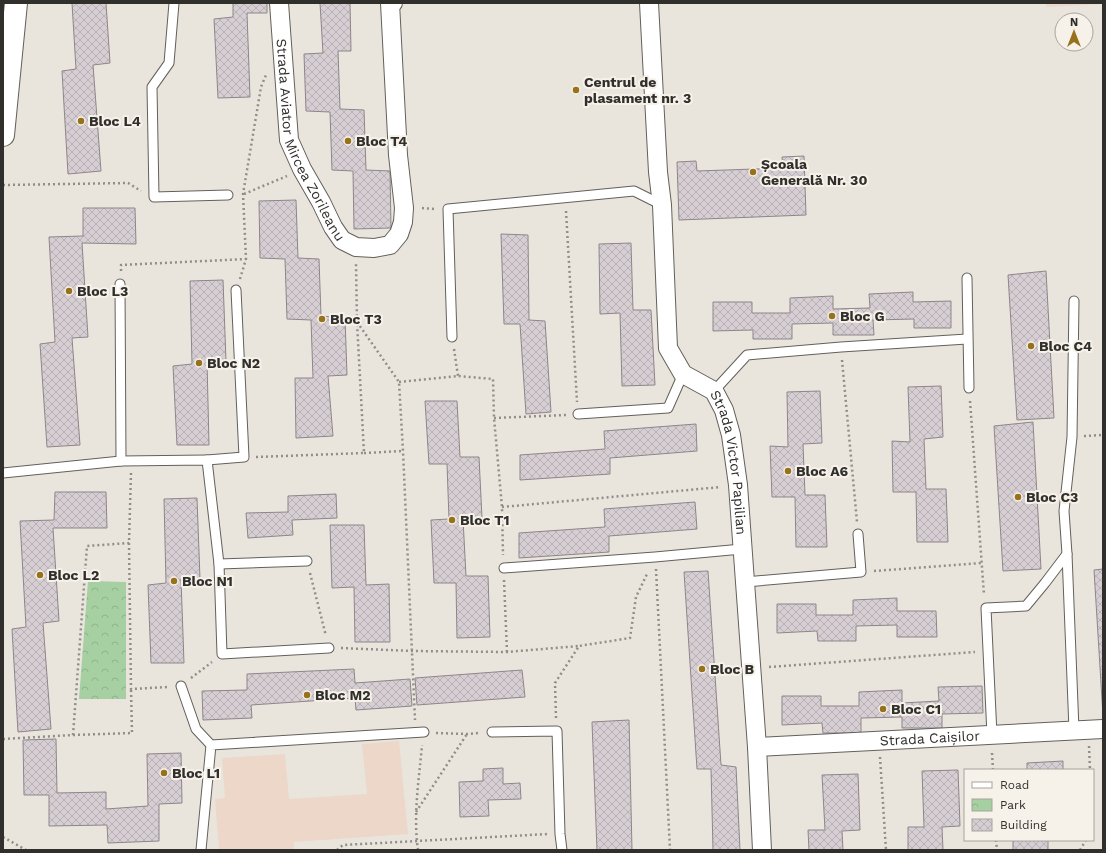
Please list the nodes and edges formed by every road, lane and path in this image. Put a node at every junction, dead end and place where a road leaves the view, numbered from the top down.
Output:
1 (16, 3) edge
2 (174, 3) edge
3 (279, 3) edge
4 (393, 3) edge
5 (649, 3) edge
6 (267, 73) dead end
7 (3, 135) edge
8 (302, 169) junction
9 (3, 185) edge
10 (243, 194) junction
11 (228, 195) joint
12 (154, 197) junction
13 (565, 198) junction
14 (662, 205) junction
15 (404, 208) junction
16 (448, 209) junction
17 (356, 247) junction
18 (246, 259) junction
19 (967, 278) dead end
20 (120, 284) joint
21 (236, 290) joint
22 (1074, 301) dead end
23 (357, 322) junction
24 (452, 337) joint
25 (967, 339) junction
26 (841, 347) junction
27 (683, 374) junction
28 (458, 376) junction
29 (398, 382) junction
30 (969, 388) joint
31 (714, 391) junction
32 (578, 414) junction
33 (494, 418) junction
34 (403, 451) junction
35 (364, 453) junction
36 (244, 457) junction
37 (132, 460) junction
38 (207, 460) junction
39 (121, 461) junction
40 (3, 473) edge
41 (738, 485) junction
42 (502, 507) junction
43 (858, 534) joint
44 (130, 543) junction
45 (742, 548) junction
46 (1067, 554) junction
47 (655, 557) junction
48 (308, 561) joint
49 (982, 563) junction
50 (219, 564) junction
51 (504, 568) junction
52 (861, 572) junction
53 (745, 582) junction
54 (986, 608) junction
55 (579, 646) junction
56 (329, 648) junction
57 (412, 651) junction
58 (507, 652) junction
59 (988, 652) junction
60 (222, 654) junction
61 (750, 668) junction
62 (181, 686) junction
63 (131, 689) junction
64 (1088, 730) edge
65 (557, 731) junction
66 (420, 732) junction
67 (492, 732) joint
68 (467, 734) junction
69 (73, 735) junction
70 (992, 735) junction
71 (3, 739) edge
72 (880, 740) junction
73 (211, 745) junction
74 (757, 747) junction
75 (1090, 769) edge
76 (416, 812) junction
77 (560, 834) junction
78 (3, 837) edge
79 (417, 840) junction
80 (1085, 841) edge
81 (26, 850) edge
82 (201, 850) edge
83 (337, 850) edge
84 (418, 850) edge
85 (562, 850) edge
86 (670, 850) edge
87 (762, 850) edge
88 (886, 850) edge
89 (1080, 850) edge

1 - 7 main road
2 - 12 lane
3 - 8 street, Strada Aviator Mircea Zorileanu
4 - 15 street, Strada Aviator Mircea Zorileanu
5 - 14 street
6 - 10 path
8 - 10 path
8 - 17 street, Strada Aviator Mircea Zorileanu
9 - 12 path
10 - 11 path
10 - 18 path
11 - 12 lane
13 - 14 lane
13 - 16 lane
13 - 32 path
14 - 27 street
15 - 16 path
15 - 17 street, Strada Aviator Mircea Zorileanu
16 - 24 lane
17 - 23 path
18 - 20 path
18 - 21 path
19 - 25 lane
20 - 39 lane
21 - 36 lane
22 - 46 lane
23 - 29 path
23 - 35 path
24 - 28 path
25 - 26 lane
25 - 30 lane
26 - 31 lane
26 - 43 path
27 - 31 street, Strada Victor Papilian
27 - 32 lane
28 - 29 path
28 - 33 path
29 - 34 path
30 - 49 path
31 - 41 street, Strada Victor Papilian
32 - 33 path
33 - 42 path
34 - 35 path
34 - 57 path
35 - 36 path
36 - 38 lane
37 - 38 lane
37 - 39 lane
37 - 44 path
38 - 50 lane
39 - 40 lane
41 - 42 path
41 - 45 street, Strada Victor Papilian
42 - 51 path
43 - 52 lane
44 - 63 path
44 - 69 path
45 - 47 lane
45 - 53 street, Strada Victor Papilian
46 - 54 lane
46 - 64 lane
47 - 51 lane
47 - 55 path
47 - 86 path
48 - 50 lane
48 - 56 path
49 - 52 path
49 - 54 path
50 - 60 lane
51 - 58 path
52 - 53 lane
53 - 61 street, Strada Victor Papilian
54 - 59 lane
55 - 58 path
55 - 65 path
56 - 57 path
56 - 60 lane
57 - 58 path
57 - 66 path
59 - 61 path
59 - 70 lane
60 - 62 path
61 - 74 street, Strada Victor Papilian
62 - 63 path
62 - 73 lane
63 - 69 path
64 - 70 street, Strada Caișilor
64 - 75 path
65 - 67 lane
65 - 77 lane
66 - 68 path
66 - 73 lane
66 - 76 path
67 - 68 path
68 - 76 path
69 - 71 path
70 - 72 street, Strada Caișilor
72 - 74 street, Strada Caișilor
72 - 88 path
73 - 82 lane
74 - 87 street, Strada Victor Papilian
76 - 79 path
77 - 79 path
77 - 85 lane
78 - 81 path
79 - 83 path
79 - 84 path
80 - 89 path

